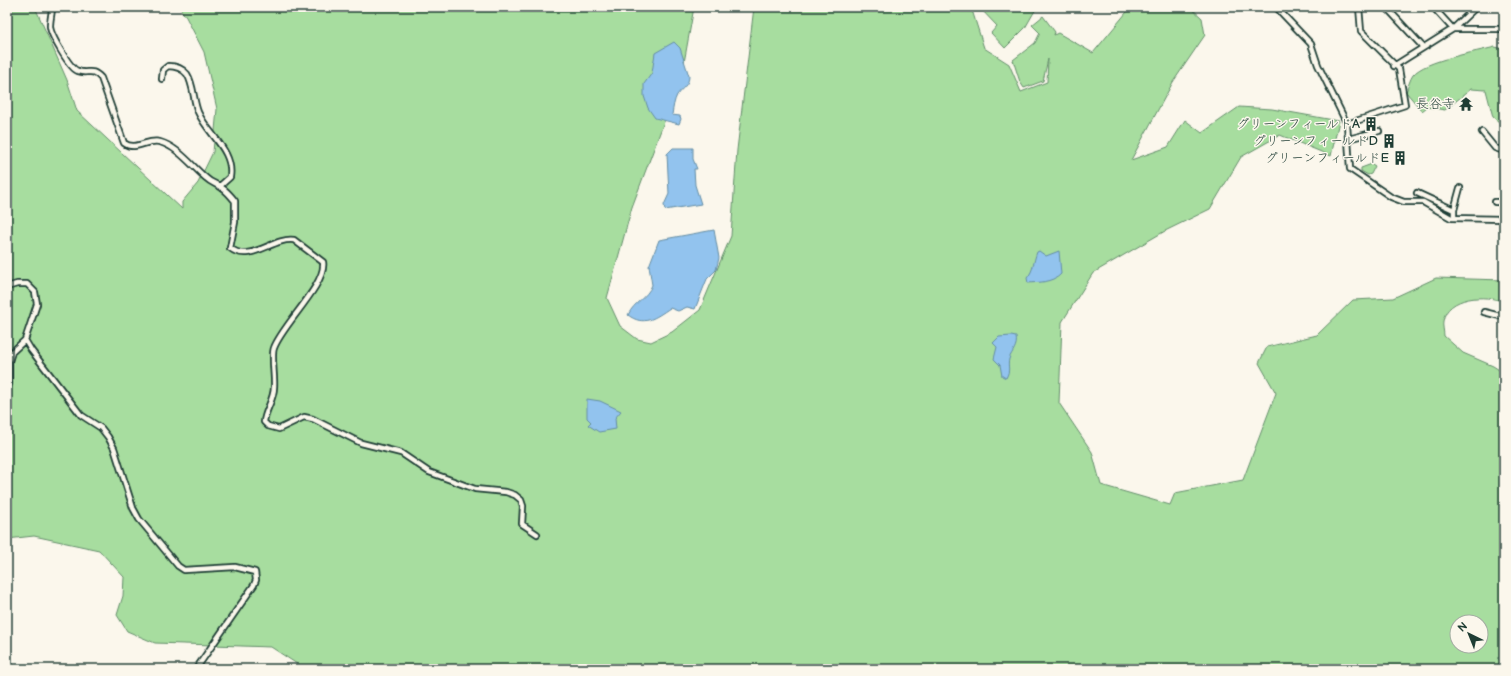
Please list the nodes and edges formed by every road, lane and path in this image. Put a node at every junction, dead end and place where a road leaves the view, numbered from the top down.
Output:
1 (52, 7) edge
2 (1276, 7) edge
3 (1289, 7) edge
4 (1359, 7) edge
5 (1386, 7) edge
6 (1433, 7) edge
7 (1476, 7) edge
8 (1280, 11) junction
9 (1453, 29) junction
10 (1504, 29) edge
11 (1423, 47) junction
12 (1394, 66) junction
13 (162, 79) dead end
14 (1347, 124) junction
15 (1379, 131) dead end
16 (1482, 132) dead end
17 (1348, 140) junction
18 (1504, 151) edge
19 (220, 186) junction
20 (1460, 188) dead end
21 (1417, 193) dead end
22 (1495, 202) dead end
23 (1504, 202) edge
24 (1454, 210) junction
25 (1454, 218) junction
26 (1504, 219) edge
27 (7, 287) edge
28 (1484, 312) dead end
29 (1504, 317) edge
30 (25, 340) junction
31 (7, 385) edge
32 (537, 534) dead end
33 (196, 669) edge

1 - 19 street
2 - 8 street
3 - 8 street
4 - 12 street
5 - 11 street
6 - 9 street
7 - 9 street
8 - 14 street
9 - 10 street
9 - 11 street
11 - 12 street
12 - 14 street
13 - 19 street
14 - 17 street
15 - 17 street
16 - 18 street
17 - 25 street
19 - 32 street
20 - 24 street
21 - 24 street
22 - 23 street
24 - 25 street
25 - 26 street
27 - 30 street
28 - 29 street
30 - 31 street
30 - 33 street

